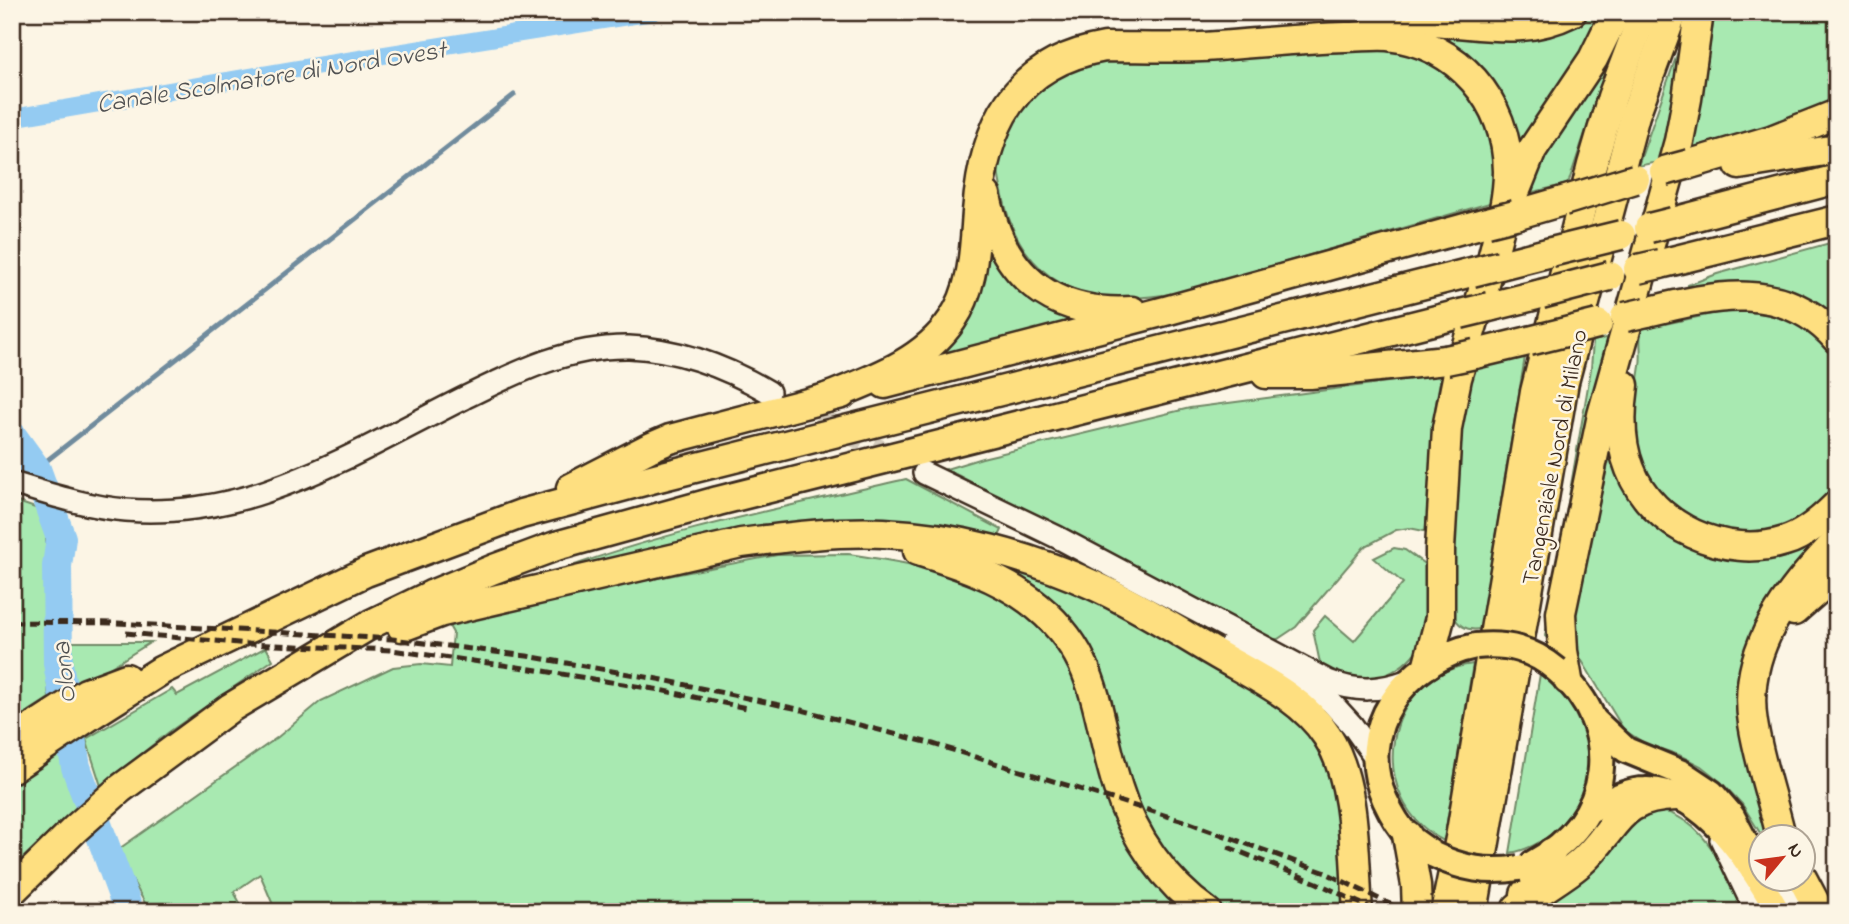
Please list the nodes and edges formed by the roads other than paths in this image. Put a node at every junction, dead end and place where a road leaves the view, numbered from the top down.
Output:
1 (1572, 12) edge
2 (1616, 12) edge
3 (1644, 12) edge
4 (1673, 12) edge
5 (1699, 12) edge
6 (1301, 38) junction
7 (1837, 114) edge
8 (1837, 149) edge
9 (983, 165) junction
10 (1662, 175) junction
11 (1837, 179) edge
12 (1837, 220) edge
13 (1654, 246) junction
14 (1489, 264) junction
15 (1229, 292) junction
16 (1837, 338) edge
17 (1224, 375) junction
18 (769, 392) tunnel mouth
19 (826, 398) junction
20 (924, 473) tunnel mouth
21 (12, 483) edge
22 (957, 491) junction
23 (1837, 505) edge
24 (521, 514) junction
25 (855, 533) junction
26 (1837, 541) edge
27 (1837, 573) edge
28 (1149, 614) junction
29 (1238, 651) junction
30 (300, 665) junction
31 (1418, 672) junction
32 (1563, 675) junction
33 (1594, 719) junction
34 (44, 733) junction
35 (12, 741) edge
36 (1377, 761) junction
37 (1763, 767) junction
38 (12, 768) edge
39 (1677, 796) junction
40 (1590, 810) junction
41 (1723, 821) junction
42 (1778, 822) edge
43 (1407, 835) junction
44 (1748, 844) edge
45 (1550, 853) junction
46 (12, 891) edge
47 (1772, 892) edge
48 (1781, 892) edge
49 (1799, 892) edge
50 (1809, 892) edge
51 (1516, 910) edge
52 (1207, 912) edge
53 (1358, 912) edge
54 (1417, 912) edge
55 (1446, 912) edge
56 (1473, 912) edge
57 (1756, 912) edge
58 (1778, 912) edge
59 (1796, 912) edge
60 (1808, 912) edge
61 (1820, 912) edge

1 - 6 highway
2 - 14 highway
3 - 55 highway, Tangenziale Nord di Milano
4 - 56 highway, Tangenziale Nord di Milano
5 - 13 highway
6 - 9 highway
6 - 14 highway
7 - 10 highway
8 - 10 highway
9 - 15 highway
9 - 19 highway
10 - 15 highway, bridge
11 - 13 highway
12 - 13 highway
13 - 14 highway, bridge
13 - 17 highway, bridge
13 - 23 highway
13 - 32 highway
14 - 24 highway
14 - 31 highway
15 - 19 highway
16 - 17 highway, bridge
17 - 30 highway
18 - 21 main road
19 - 24 highway
20 - 22 main road
22 - 29 main road
22 - 31 main road
24 - 34 highway
25 - 28 highway
25 - 30 highway
25 - 52 highway
26 - 37 highway
27 - 37 highway
28 - 29 main road
28 - 53 highway
29 - 36 main road
30 - 46 highway
31 - 32 main road, bridge
31 - 36 main road
32 - 33 main road
33 - 40 main road
33 - 41 main road
34 - 35 highway
34 - 38 highway
36 - 43 main road
37 - 42 highway
39 - 40 main road
39 - 41 main road
39 - 51 highway
40 - 45 main road
41 - 44 main road
41 - 57 main road
43 - 45 main road, bridge
43 - 54 highway
45 - 51 highway
47 - 58 main road
48 - 59 main road
49 - 60 highway
50 - 61 highway

